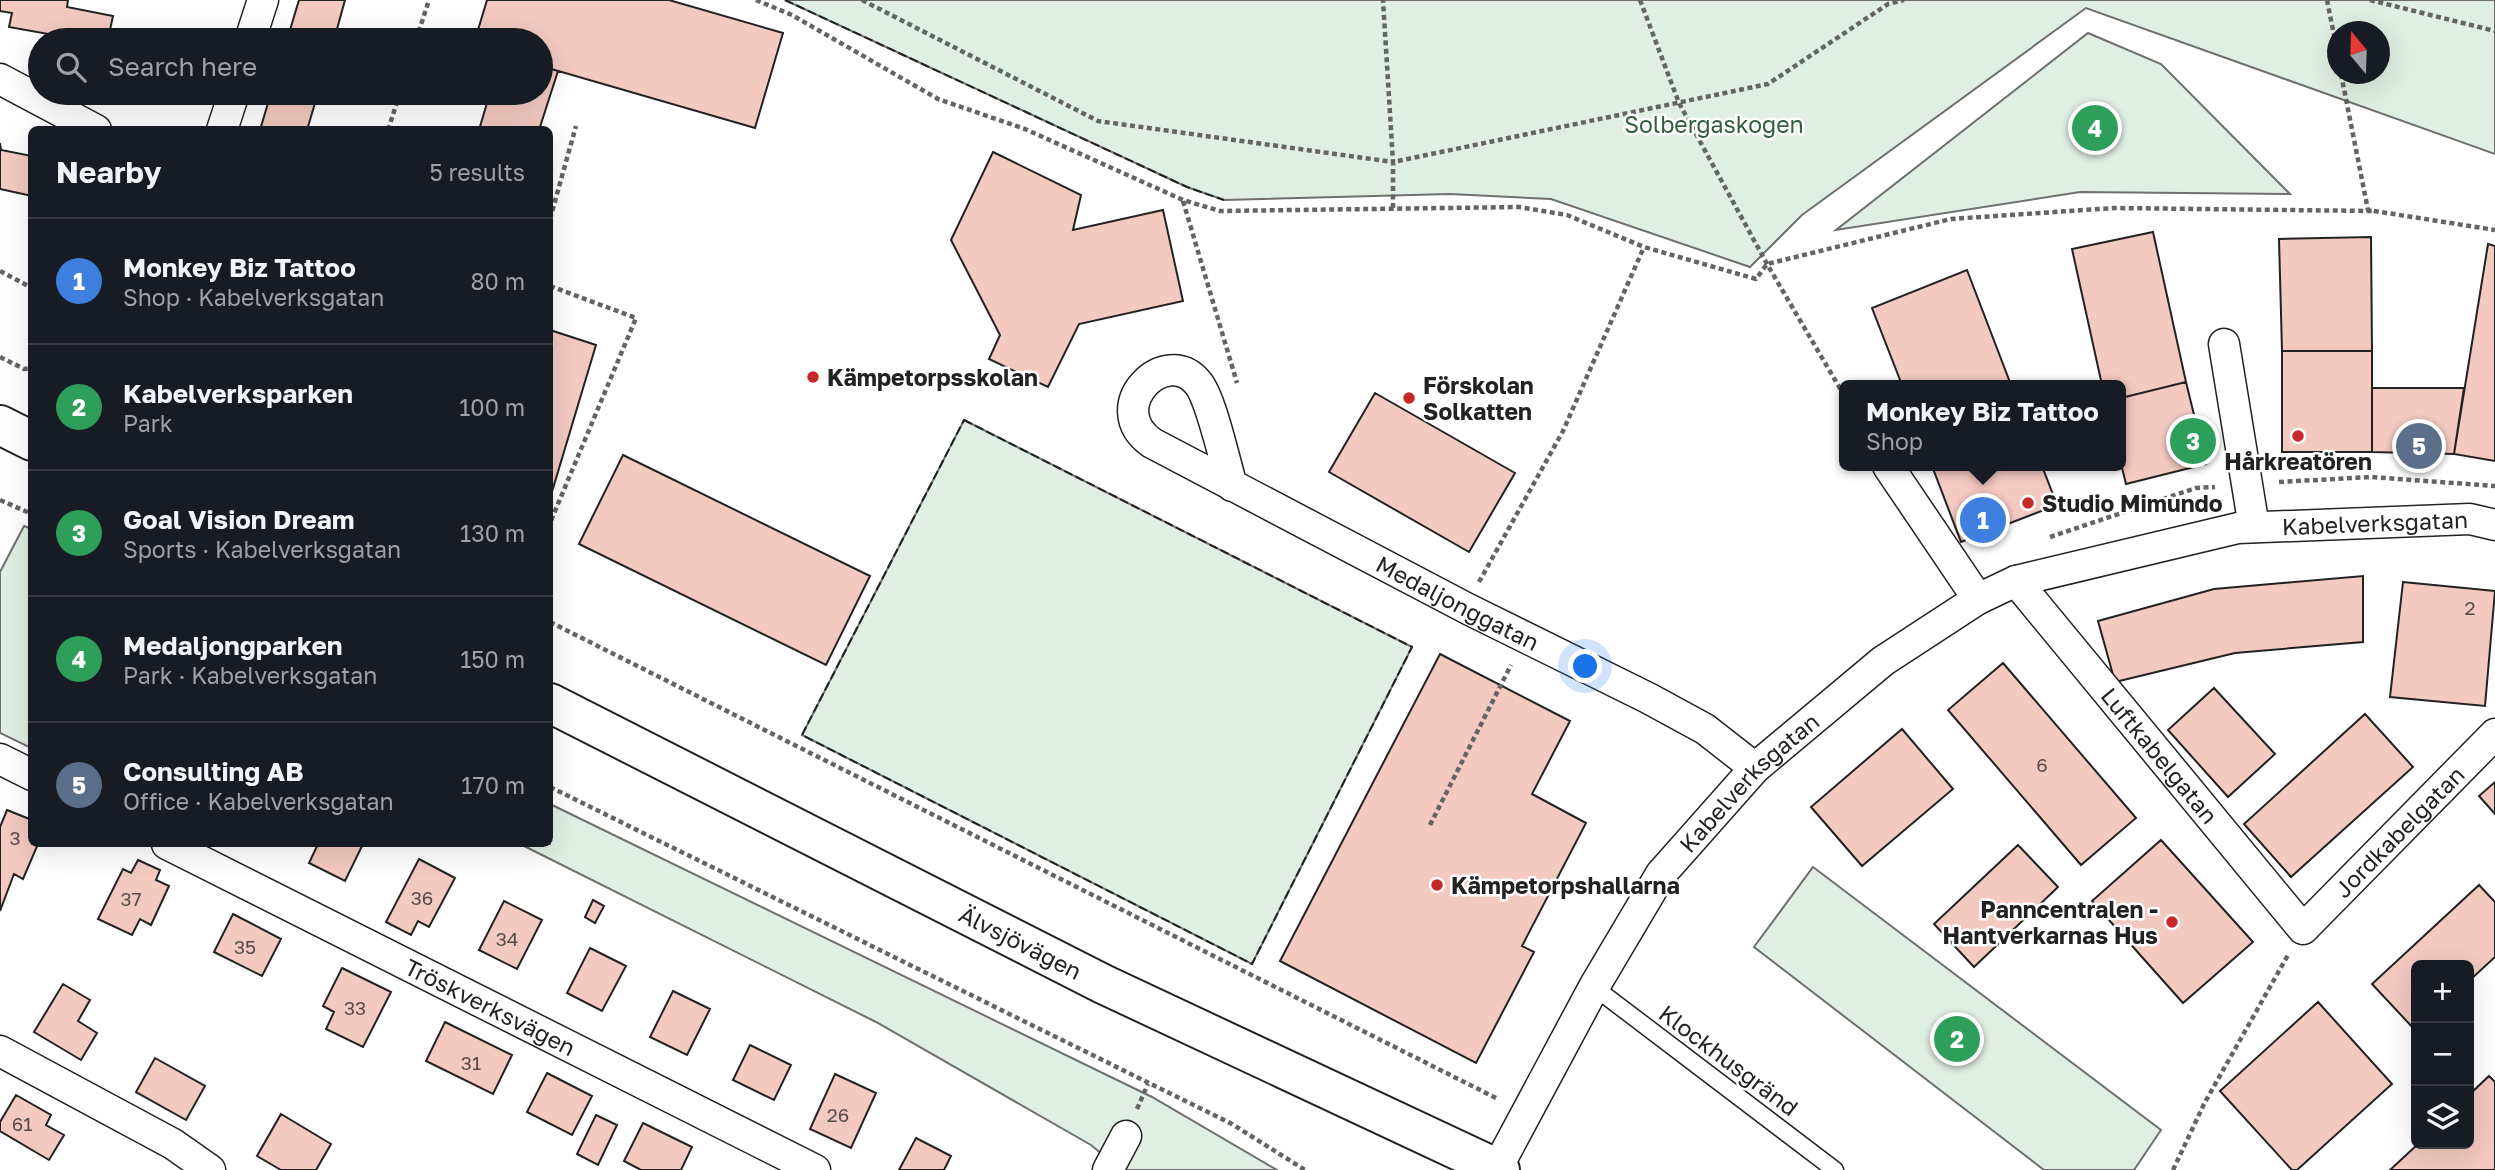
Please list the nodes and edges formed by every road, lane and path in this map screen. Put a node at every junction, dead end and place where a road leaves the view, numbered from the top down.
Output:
1 (263, 0) edge
2 (429, 0) edge
3 (755, 0) edge
4 (862, 0) edge
5 (1383, 0) edge
6 (1640, 0) edge
7 (1904, 0) edge
8 (2327, 0) edge
9 (2370, 0) edge
10 (2331, 21) edge
11 (254, 28) edge
12 (420, 28) edge
13 (2495, 31) edge
14 (0, 79) edge
15 (2343, 84) edge
16 (28, 94) edge
17 (1679, 103) junction
18 (49, 105) edge
19 (230, 105) edge
20 (396, 105) edge
21 (88, 126) edge
22 (223, 126) edge
23 (389, 126) edge
24 (576, 126) dead end
25 (1393, 162) junction
26 (1183, 200) junction
27 (553, 208) edge
28 (1393, 208) junction
29 (2371, 211) junction
30 (2495, 230) edge
31 (1644, 247) junction
32 (1767, 264) junction
33 (0, 271) edge
34 (28, 286) edge
35 (553, 287) edge
36 (2224, 344) dead end
37 (0, 357) edge
38 (28, 368) edge
39 (1238, 385) dead end
40 (1839, 387) edge
41 (0, 425) edge
42 (28, 439) edge
43 (1891, 471) edge
44 (1232, 486) dead end
45 (0, 500) edge
46 (28, 512) edge
47 (553, 516) edge
48 (2495, 525) edge
49 (2254, 527) junction
50 (1467, 577) dead end
51 (2016, 581) junction
52 (1978, 598) junction
53 (553, 624) edge
54 (1525, 636) junction
55 (553, 706) edge
56 (2495, 734) edge
57 (0, 759) edge
58 (1755, 768) junction
59 (28, 773) edge
60 (553, 788) edge
61 (1430, 825) dead end
62 (173, 847) edge
63 (2302, 929) junction
64 (1594, 987) junction
65 (0, 1051) edge
66 (1527, 1113) junction
67 (1126, 1136) dead end
68 (1498, 1169) edge
69 (210, 1170) edge
70 (815, 1170) edge
71 (1108, 1170) edge
72 (1305, 1170) edge
73 (1835, 1170) edge
74 (2173, 1170) edge

1 - 11 street
2 - 12 path
3 - 26 path
4 - 25 path
5 - 25 path
6 - 17 path
7 - 17 path
8 - 10 path
9 - 13 path
14 - 16 street
15 - 29 path
17 - 25 path
17 - 32 path
18 - 21 street
19 - 22 street
20 - 23 path
24 - 27 path
25 - 28 path
26 - 28 path
26 - 39 path
28 - 31 path
29 - 30 path
29 - 32 path
31 - 32 path
31 - 50 path
32 - 40 path
33 - 34 path
35 - 47 path
36 - 49 street, Kabelverksgatan
37 - 38 path
41 - 42 main road
43 - 52 street
44 - 54 street, Medaljonggatan
45 - 46 path
48 - 49 street, Kabelverksgatan
49 - 51 street, Kabelverksgatan
51 - 52 street, Kabelverksgatan
51 - 63 street, Luftkabelgatan
52 - 58 street, Kabelverksgatan
53 - 66 path
54 - 58 street, Medaljonggatan
54 - 61 path
55 - 68 main road, Älvsjövägen
56 - 63 street, Jordkabelgatan
57 - 59 street
58 - 64 street, Kabelverksgatan
60 - 72 path
62 - 70 street, Tröskverksvägen
63 - 74 path
64 - 66 street, Kabelverksgatan
64 - 73 lane, Klockhusgränd
65 - 69 street
66 - 68 street, Kabelverksgatan
67 - 71 street

